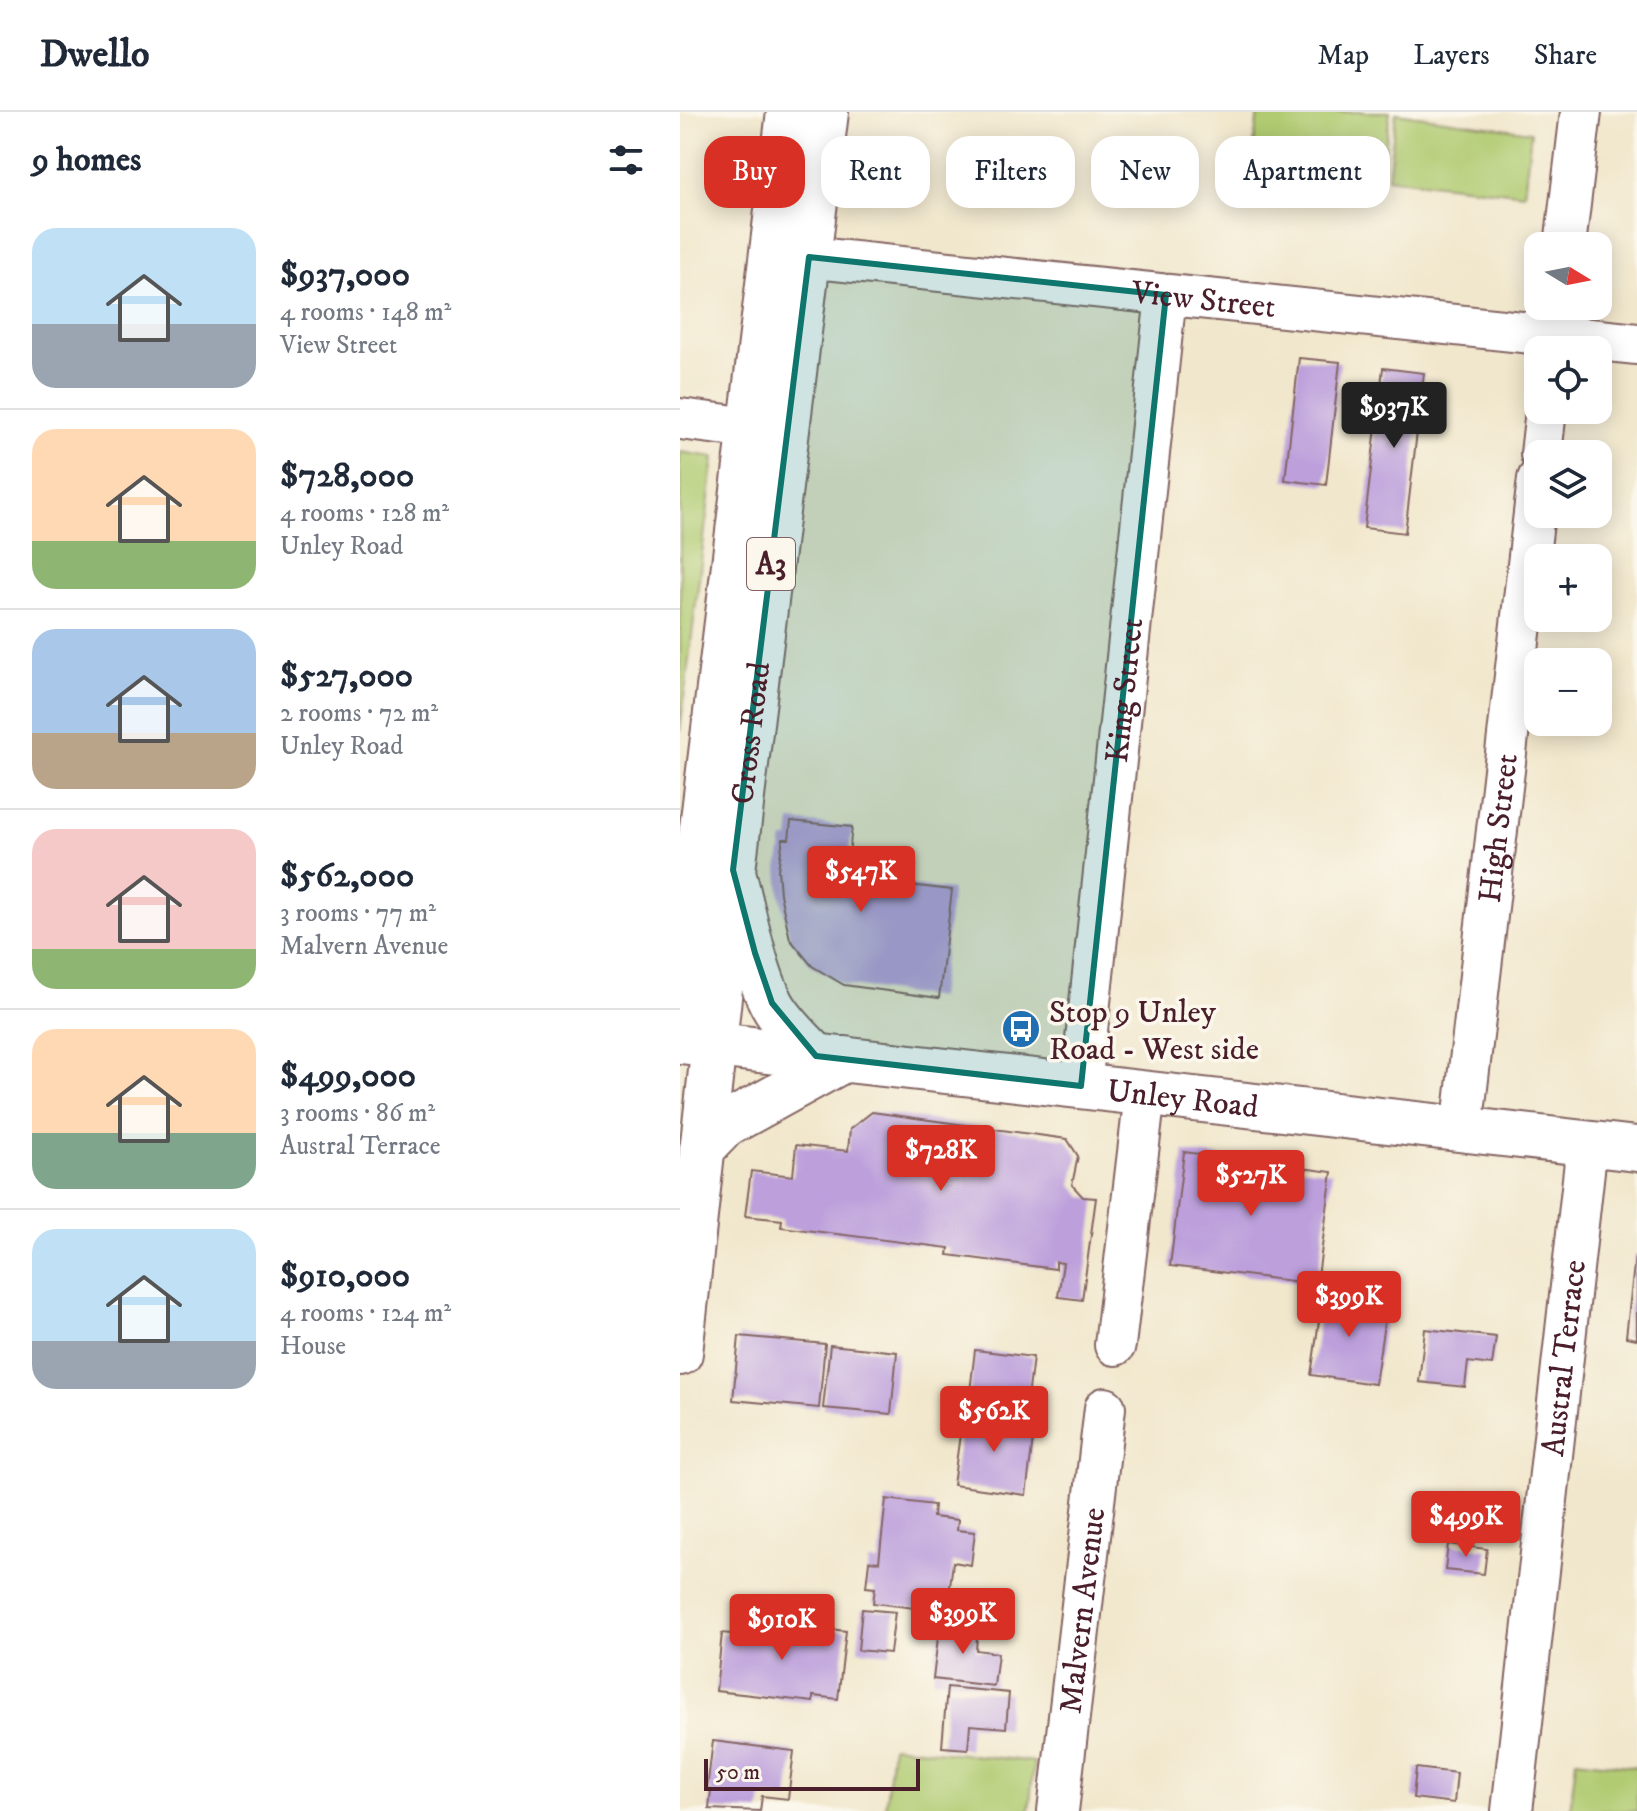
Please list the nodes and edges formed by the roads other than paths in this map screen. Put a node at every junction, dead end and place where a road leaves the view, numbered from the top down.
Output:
1 (789, 112) edge
2 (826, 112) edge
3 (1581, 112) edge
4 (1567, 232) edge
5 (791, 256) junction
6 (1166, 295) junction
7 (1555, 330) edge
8 (1637, 344) edge
9 (680, 419) edge
10 (751, 428) junction
11 (1532, 528) edge
12 (733, 870) junction
13 (680, 1009) edge
14 (697, 1043) edge
15 (831, 1058) junction
16 (1081, 1086) junction
17 (1145, 1094) junction
18 (1462, 1130) junction
19 (1587, 1144) junction
20 (702, 1149) junction
21 (1637, 1149) edge
22 (1115, 1345) dead end
23 (680, 1353) edge
24 (1105, 1408) dead end
25 (1058, 1811) edge
26 (1512, 1811) edge

1 - 5 main road, Cross Road / A3
2 - 5 main road, Cross Road / A3
3 - 4 street
5 - 6 street, View Street
5 - 10 main road, Cross Road / A3
5 - 12 main road, Cross Road / A3
6 - 7 street, View Street
6 - 16 street, King Street
7 - 8 street, View Street
9 - 10 street
10 - 13 main road, Cross Road / A3
11 - 18 street, High Street
12 - 14 main road, Cross Road / A3
12 - 15 main road
14 - 15 main road, Unley Road
14 - 20 main road, Cross Road / A3
15 - 16 main road, Unley Road
15 - 20 main road
16 - 17 main road, Unley Road
17 - 18 main road, Unley Road
17 - 22 street
18 - 19 main road, Unley Road
19 - 21 main road, Unley Road
19 - 26 street, Austral Terrace
20 - 23 main road, Cross Road / A3
24 - 25 street, Malvern Avenue

